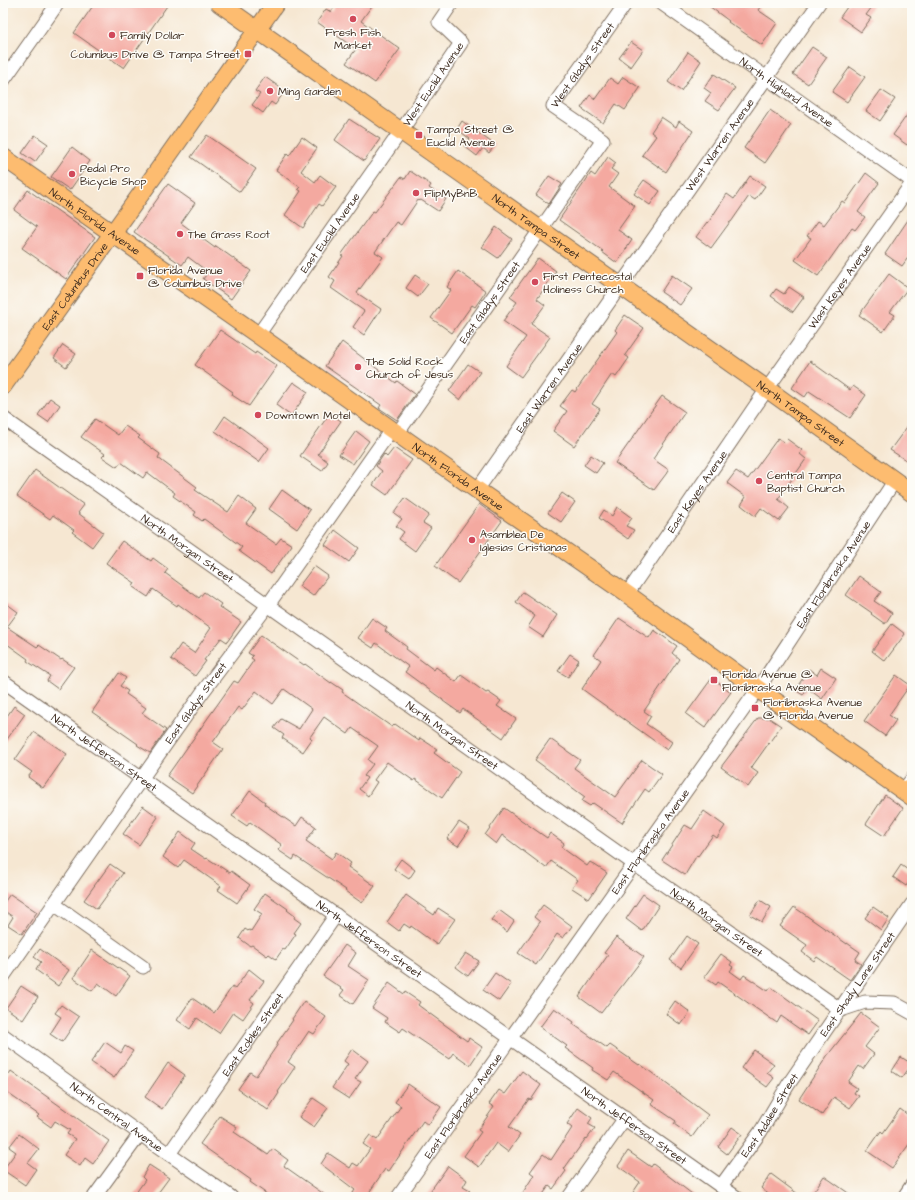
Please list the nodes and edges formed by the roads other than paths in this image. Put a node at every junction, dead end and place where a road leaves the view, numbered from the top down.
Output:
1 (58, 3) edge
2 (218, 3) edge
3 (276, 3) edge
4 (452, 3) edge
5 (626, 3) edge
6 (661, 3) edge
7 (819, 3) edge
8 (257, 30) junction
9 (766, 78) junction
10 (3, 81) edge
11 (401, 131) junction
12 (3, 157) edge
13 (912, 182) edge
14 (541, 229) junction
15 (113, 234) junction
16 (620, 285) junction
17 (258, 335) junction
18 (3, 386) edge
19 (767, 389) junction
20 (3, 418) edge
21 (394, 432) junction
22 (894, 480) junction
23 (477, 490) junction
24 (912, 493) edge
25 (627, 594) junction
26 (268, 605) junction
27 (3, 681) edge
28 (758, 688) junction
29 (142, 778) junction
30 (909, 789) edge
31 (635, 863) junction
32 (54, 904) junction
33 (912, 904) edge
34 (336, 915) junction
35 (144, 967) dead end
36 (3, 977) edge
37 (841, 1010) junction
38 (912, 1013) edge
39 (3, 1035) edge
40 (510, 1038) junction
41 (817, 1044) joint
42 (625, 1118) junction
43 (140, 1134) junction
44 (169, 1154) junction
45 (912, 1185) edge
46 (721, 1186) junction
47 (94, 1197) edge
48 (231, 1197) edge
49 (398, 1197) edge
50 (569, 1197) edge
51 (736, 1197) edge
52 (904, 1197) edge

1 - 10 street
2 - 8 main road, North Tampa Street
3 - 8 main road, East Columbus Drive
4 - 11 street, West Euclid Avenue
5 - 14 street, West Gladys Street
6 - 9 street, North Highland Avenue
7 - 9 street, West Warren Avenue
8 - 11 main road, North Tampa Street
8 - 15 main road, East Columbus Drive
9 - 13 street, North Highland Avenue
9 - 16 street, West Warren Avenue
11 - 14 main road, North Tampa Street
11 - 17 street, East Euclid Avenue
12 - 15 main road, North Florida Avenue
13 - 19 street, Wast Keyes Avenue
14 - 16 main road, North Tampa Street
14 - 21 street, East Gladys Street
15 - 17 main road, North Florida Avenue
15 - 18 main road, East Columbus Drive
16 - 19 main road, North Tampa Street
16 - 23 street, East Warren Avenue
17 - 21 main road, North Florida Avenue
19 - 22 main road, North Tampa Street
19 - 25 street, East Keyes Avenue
20 - 26 street, North Morgan Street
21 - 23 main road, North Florida Avenue
21 - 26 street, East Gladys Street
22 - 24 main road, North Tampa Street
22 - 28 street, East Floribraska Avenue
23 - 25 main road, North Florida Avenue
25 - 28 main road, North Florida Avenue
26 - 29 street, East Gladys Street
26 - 31 street, North Morgan Street
27 - 29 street, North Jefferson Street
28 - 30 main road, North Florida Avenue
28 - 31 street, East Floribraska Avenue
29 - 32 street, East Gladys Street
29 - 34 street, North Jefferson Street
31 - 37 street, North Morgan Street
31 - 40 street, East Floribraska Avenue
32 - 35 street
32 - 36 street, East Gladys Street
33 - 37 street, East Shady Lane Street
34 - 40 street, North Jefferson Street
34 - 44 street, East Robles Street
37 - 38 street
37 - 41 street, East Shady Lane Street
39 - 43 street, North Central Avenue
40 - 42 street, North Jefferson Street
40 - 49 street, East Floribraska Avenue
41 - 46 street, East Adalee Street
42 - 46 street, North Jefferson Street
42 - 50 street
43 - 44 street, North Central Avenue
43 - 47 street
44 - 48 street, North Central Avenue
45 - 52 street
46 - 51 street, North Jefferson Street

